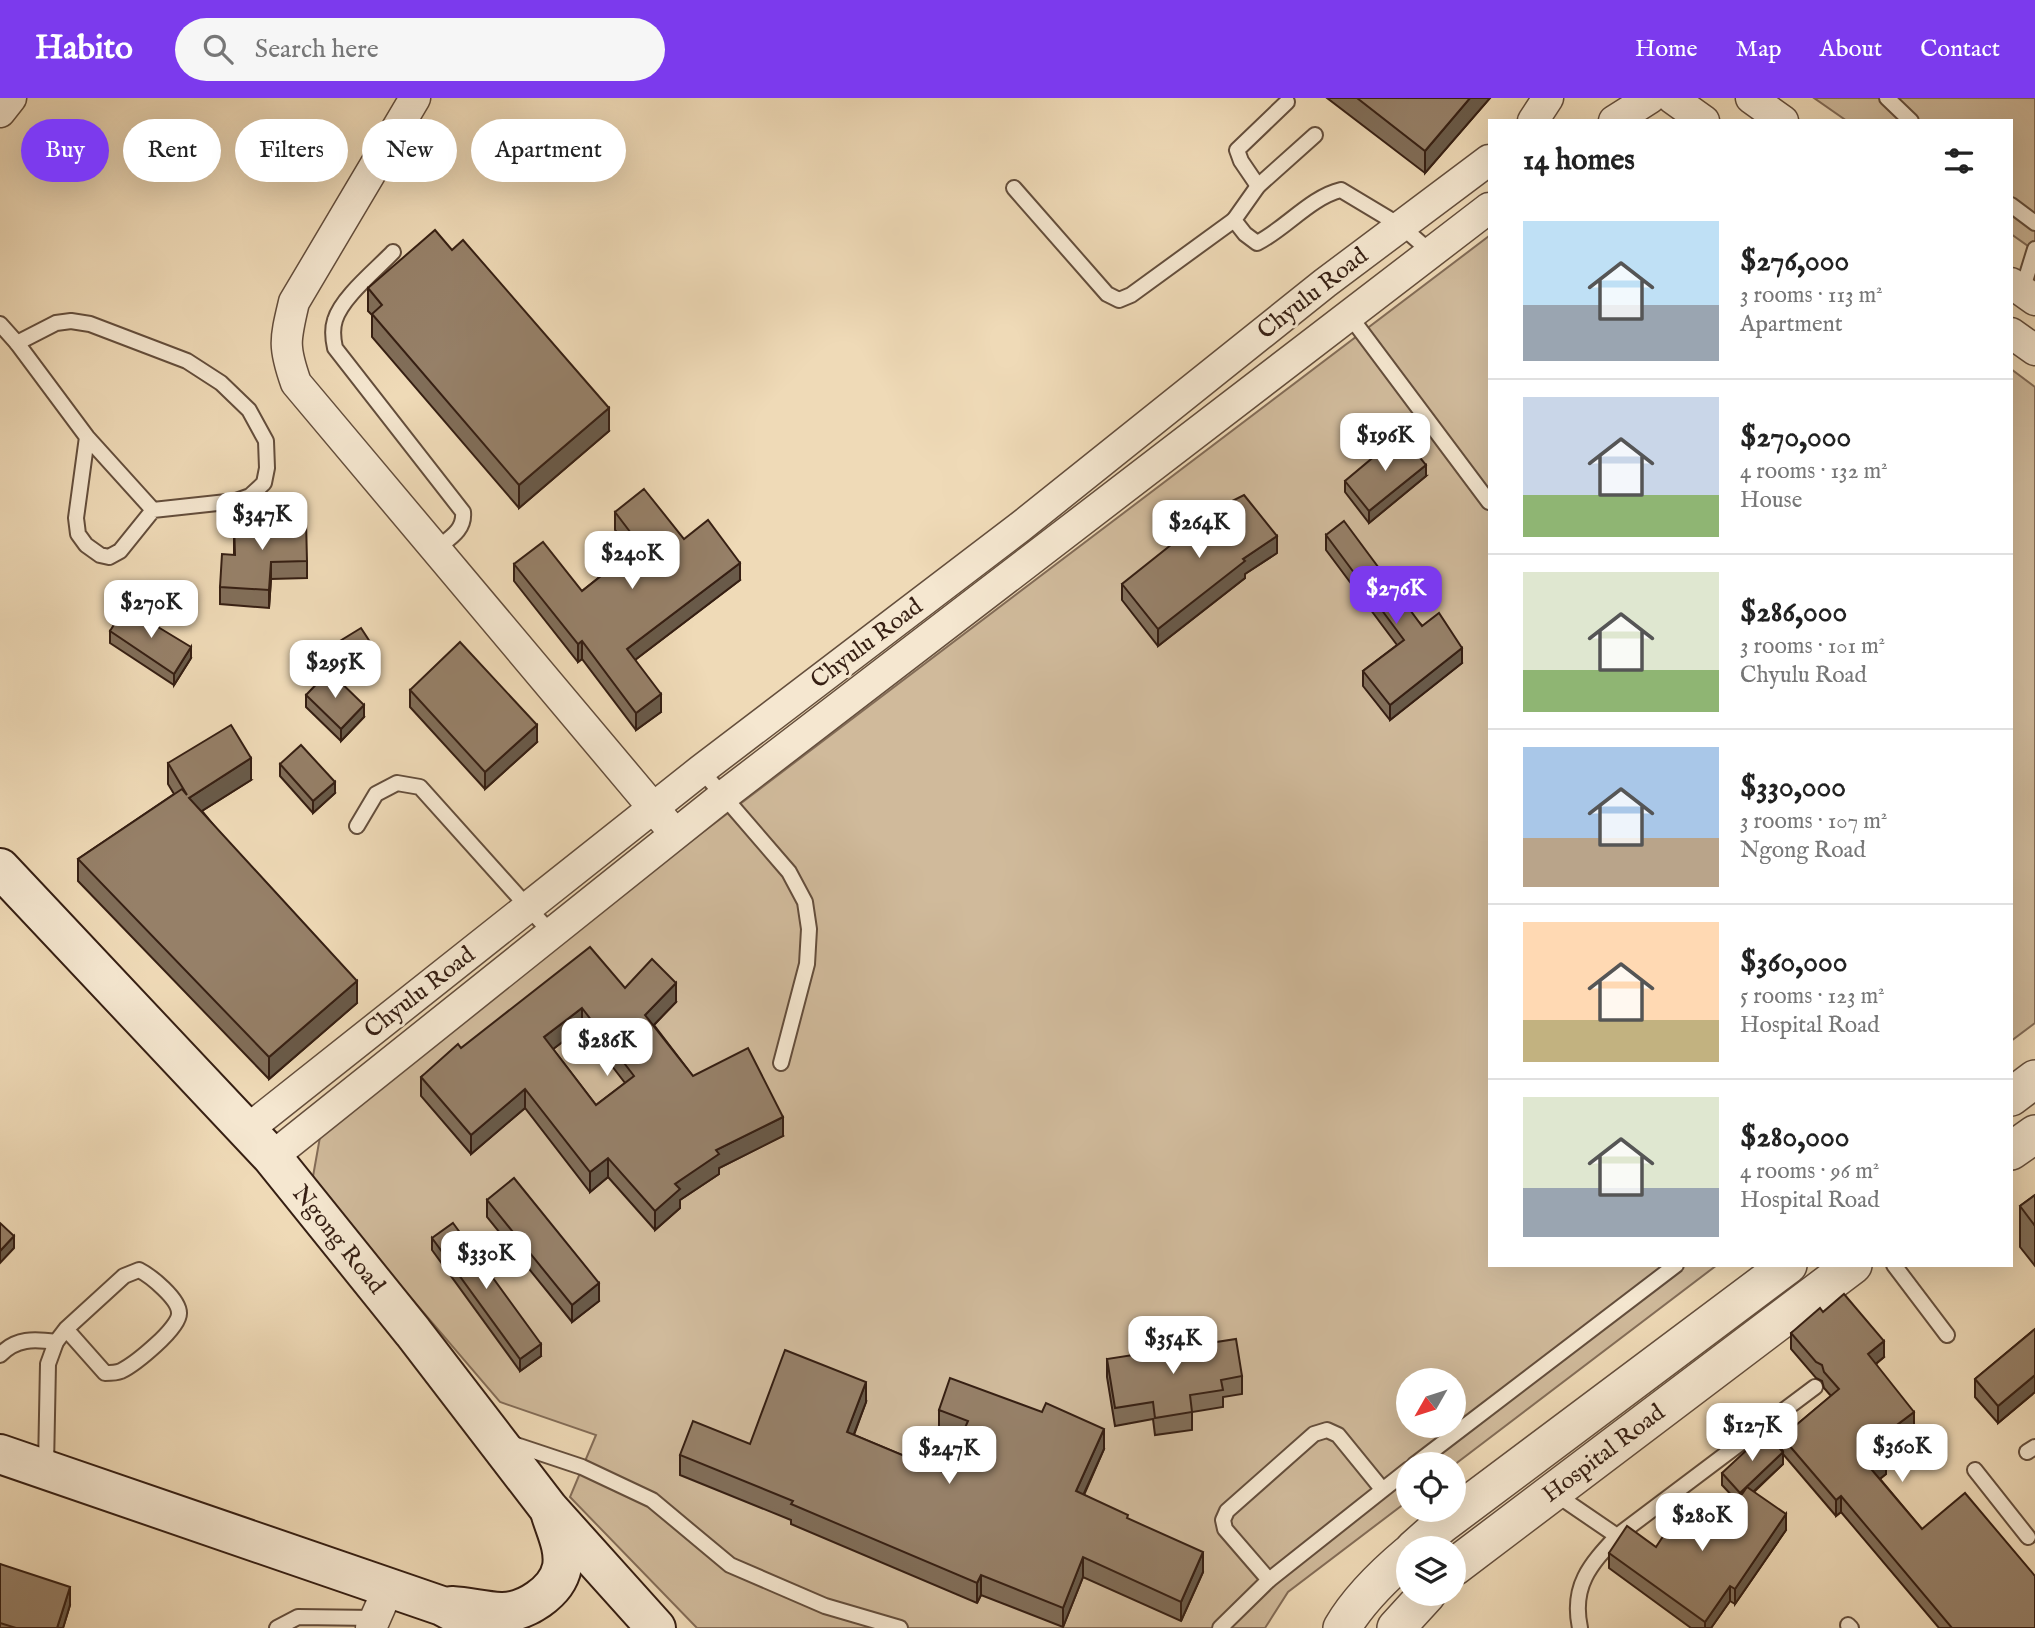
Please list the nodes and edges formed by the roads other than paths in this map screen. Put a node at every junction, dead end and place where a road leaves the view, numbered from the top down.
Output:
1 (10, 98) edge
2 (415, 98) edge
3 (1548, 98) edge
4 (1650, 98) edge
5 (1672, 98) edge
6 (1751, 98) edge
7 (1886, 98) edge
8 (1287, 102) dead end
9 (0, 112) edge
10 (1534, 119) edge
11 (1617, 119) edge
12 (1701, 119) edge
13 (1780, 119) edge
14 (1908, 119) edge
15 (1315, 135) dead end
16 (1488, 161) edge
17 (1258, 186) junction
18 (1014, 188) dead end
19 (2013, 206) edge
20 (1488, 209) edge
21 (1234, 220) junction
22 (2035, 223) edge
23 (1401, 226) junction
24 (2035, 249) edge
25 (393, 252) dead end
26 (1433, 254) junction
27 (2023, 292) edge
28 (1349, 315) junction
29 (0, 324) edge
30 (2013, 334) edge
31 (17, 343) junction
32 (2035, 350) edge
33 (88, 437) junction
34 (1488, 501) edge
35 (153, 510) junction
36 (435, 550) junction
37 (701, 770) junction
38 (722, 797) junction
39 (654, 809) junction
40 (357, 826) dead end
41 (676, 835) junction
42 (0, 868) edge
43 (530, 907) junction
44 (552, 934) junction
45 (781, 1063) dead end
46 (2035, 1079) edge
47 (2013, 1096) edge
48 (2035, 1134) edge
49 (259, 1143) junction
50 (2013, 1150) edge
51 (1673, 1267) edge
52 (1785, 1267) edge
53 (1850, 1267) edge
54 (1896, 1267) edge
55 (66, 1329) junction
56 (1947, 1335) dead end
57 (56, 1342) junction
58 (0, 1355) edge
59 (1815, 1387) dead end
60 (496, 1438) junction
61 (1431, 1452) edge
62 (0, 1454) edge
63 (46, 1469) junction
64 (1975, 1470) dead end
65 (1396, 1479) edge
66 (1382, 1489) junction
67 (1553, 1492) junction
68 (549, 1509) junction
69 (1429, 1536) edge
70 (1618, 1536) junction
71 (2033, 1540) edge
72 (1466, 1558) edge
73 (1396, 1566) edge
74 (1269, 1580) junction
75 (442, 1606) junction
76 (1416, 1606) edge
77 (378, 1611) edge
78 (277, 1628) edge
79 (483, 1628) edge
80 (656, 1628) edge
81 (900, 1628) edge
82 (1220, 1628) edge
83 (1342, 1628) edge
84 (1395, 1628) edge
85 (1580, 1628) edge

1 - 9 street
2 - 36 street
3 - 10 street
4 - 11 street
5 - 12 street
6 - 13 street
7 - 14 lane
8 - 17 lane
15 - 17 lane
16 - 23 street, Chyulu Road
17 - 21 lane
18 - 21 lane
19 - 22 lane
20 - 26 street, Chyulu Road
21 - 23 lane
23 - 26 lane
23 - 37 street, Chyulu Road
24 - 27 lane
25 - 36 lane
26 - 28 street, Chyulu Road
28 - 34 lane
28 - 38 street, Chyulu Road
29 - 31 lane
30 - 32 street
31 - 33 lane
31 - 35 lane
33 - 35 lane
33 - 35 lane
36 - 39 street
37 - 38 lane
37 - 39 street, Chyulu Road
38 - 41 street, Chyulu Road
38 - 45 lane
39 - 41 street
39 - 43 street, Chyulu Road
40 - 43 lane
41 - 44 street, Chyulu Road
42 - 49 main road, Ngong Road
43 - 44 lane
43 - 49 street, Chyulu Road
44 - 49 street, Chyulu Road
46 - 47 street
48 - 50 street
49 - 60 main road, Ngong Road
51 - 61 lane
52 - 69 street, Hospital Road
53 - 67 street, Hospital Road
54 - 56 lane
55 - 55 lane
55 - 57 lane
57 - 58 lane
57 - 63 lane
59 - 70 lane
60 - 68 main road, Ngong Road
60 - 81 lane
62 - 63 main road
63 - 77 main road
64 - 71 lane
65 - 66 lane
66 - 74 lane
66 - 74 lane
67 - 70 lane
67 - 72 street, Hospital Road
68 - 75 main road
68 - 80 main road, Ngong Road
70 - 85 lane
73 - 83 street
74 - 82 lane
75 - 77 main road
75 - 79 main road
76 - 84 street
77 - 78 lane

